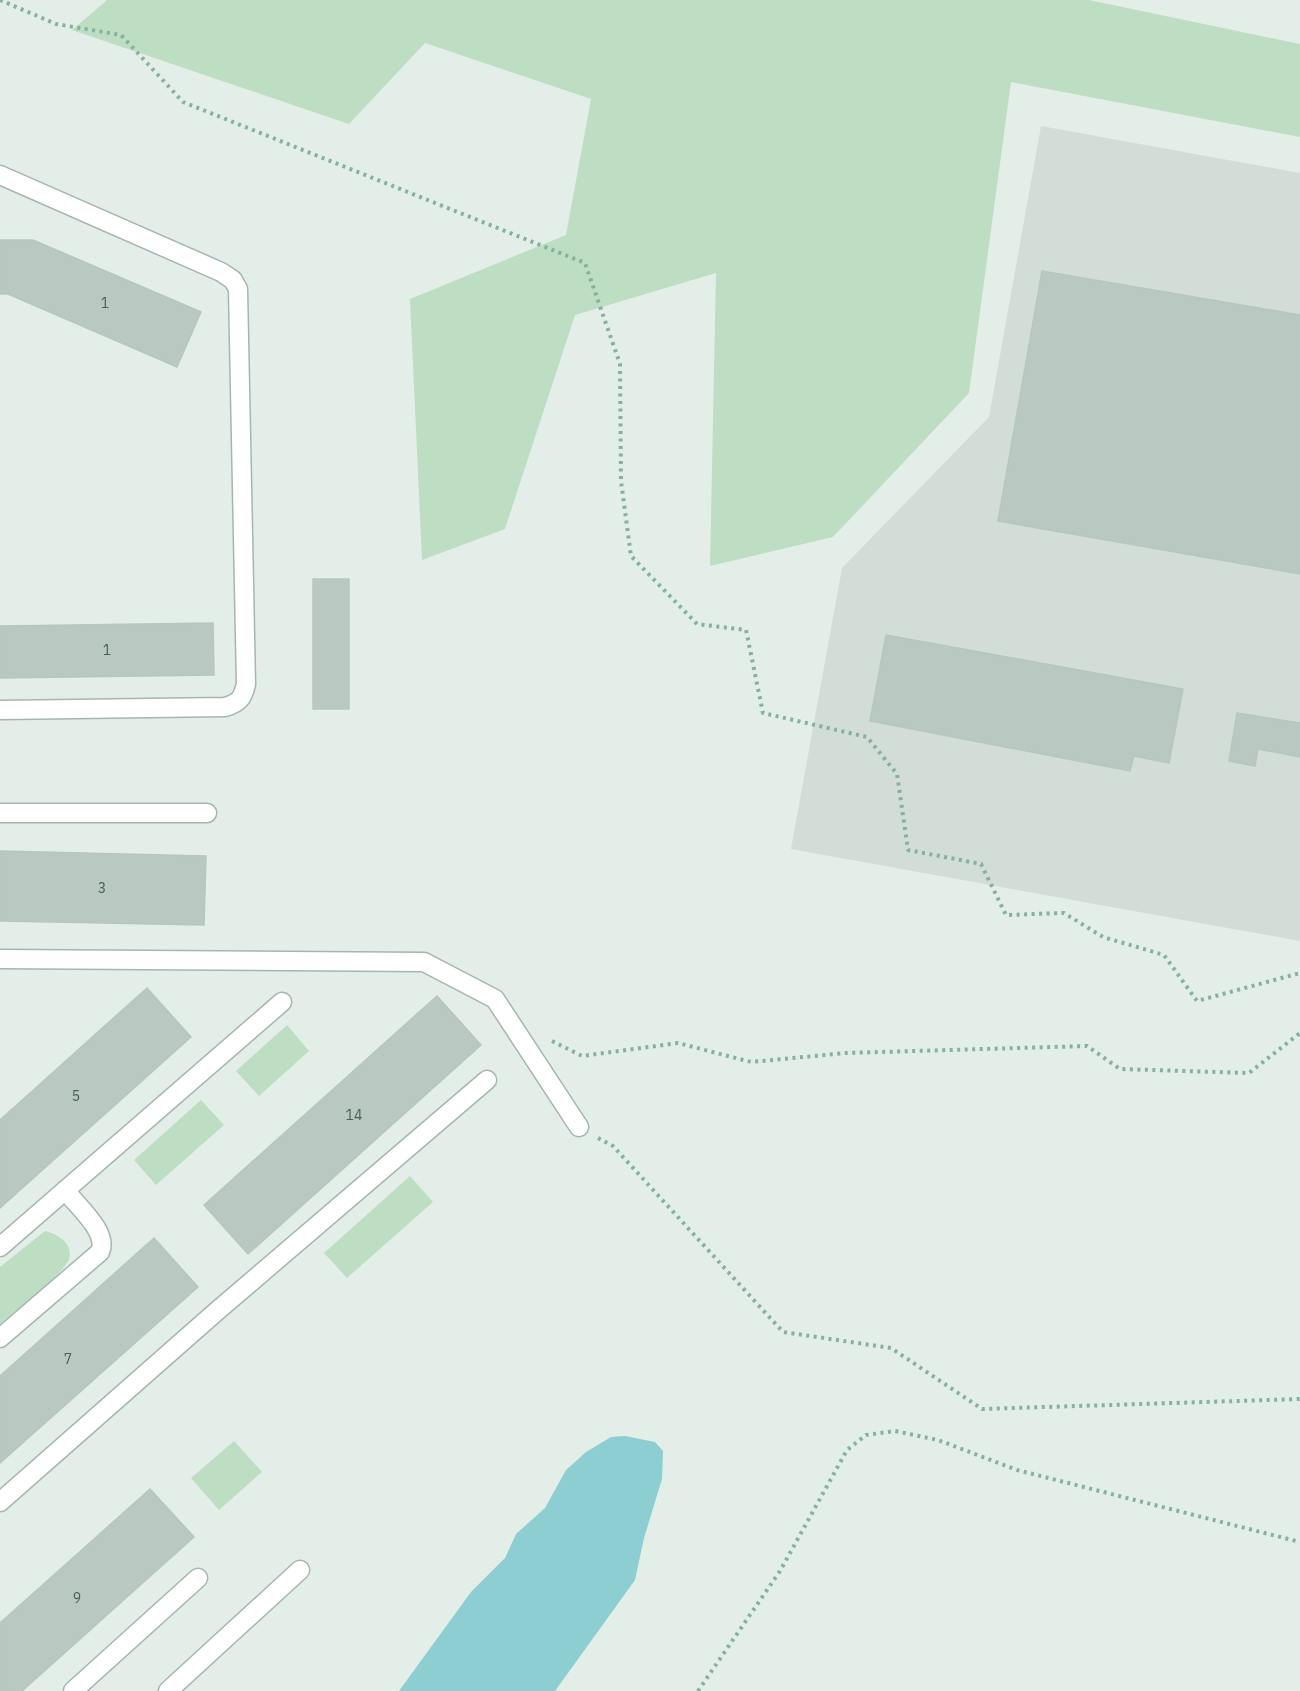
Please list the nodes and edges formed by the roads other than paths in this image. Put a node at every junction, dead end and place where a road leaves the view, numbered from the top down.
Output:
1 (0, 175) edge
2 (0, 710) edge
3 (0, 813) edge
4 (207, 813) dead end
5 (0, 959) edge
6 (282, 1002) dead end
7 (487, 1080) dead end
8 (579, 1127) road end
9 (65, 1190) junction
10 (0, 1247) edge
11 (0, 1338) edge
12 (0, 1502) edge
13 (300, 1570) dead end
14 (198, 1578) dead end
15 (73, 1691) edge
16 (168, 1691) edge

1 - 2 lane
3 - 4 lane
5 - 8 lane
6 - 9 lane
7 - 12 lane
9 - 10 lane
9 - 11 lane
13 - 16 lane
14 - 15 lane

